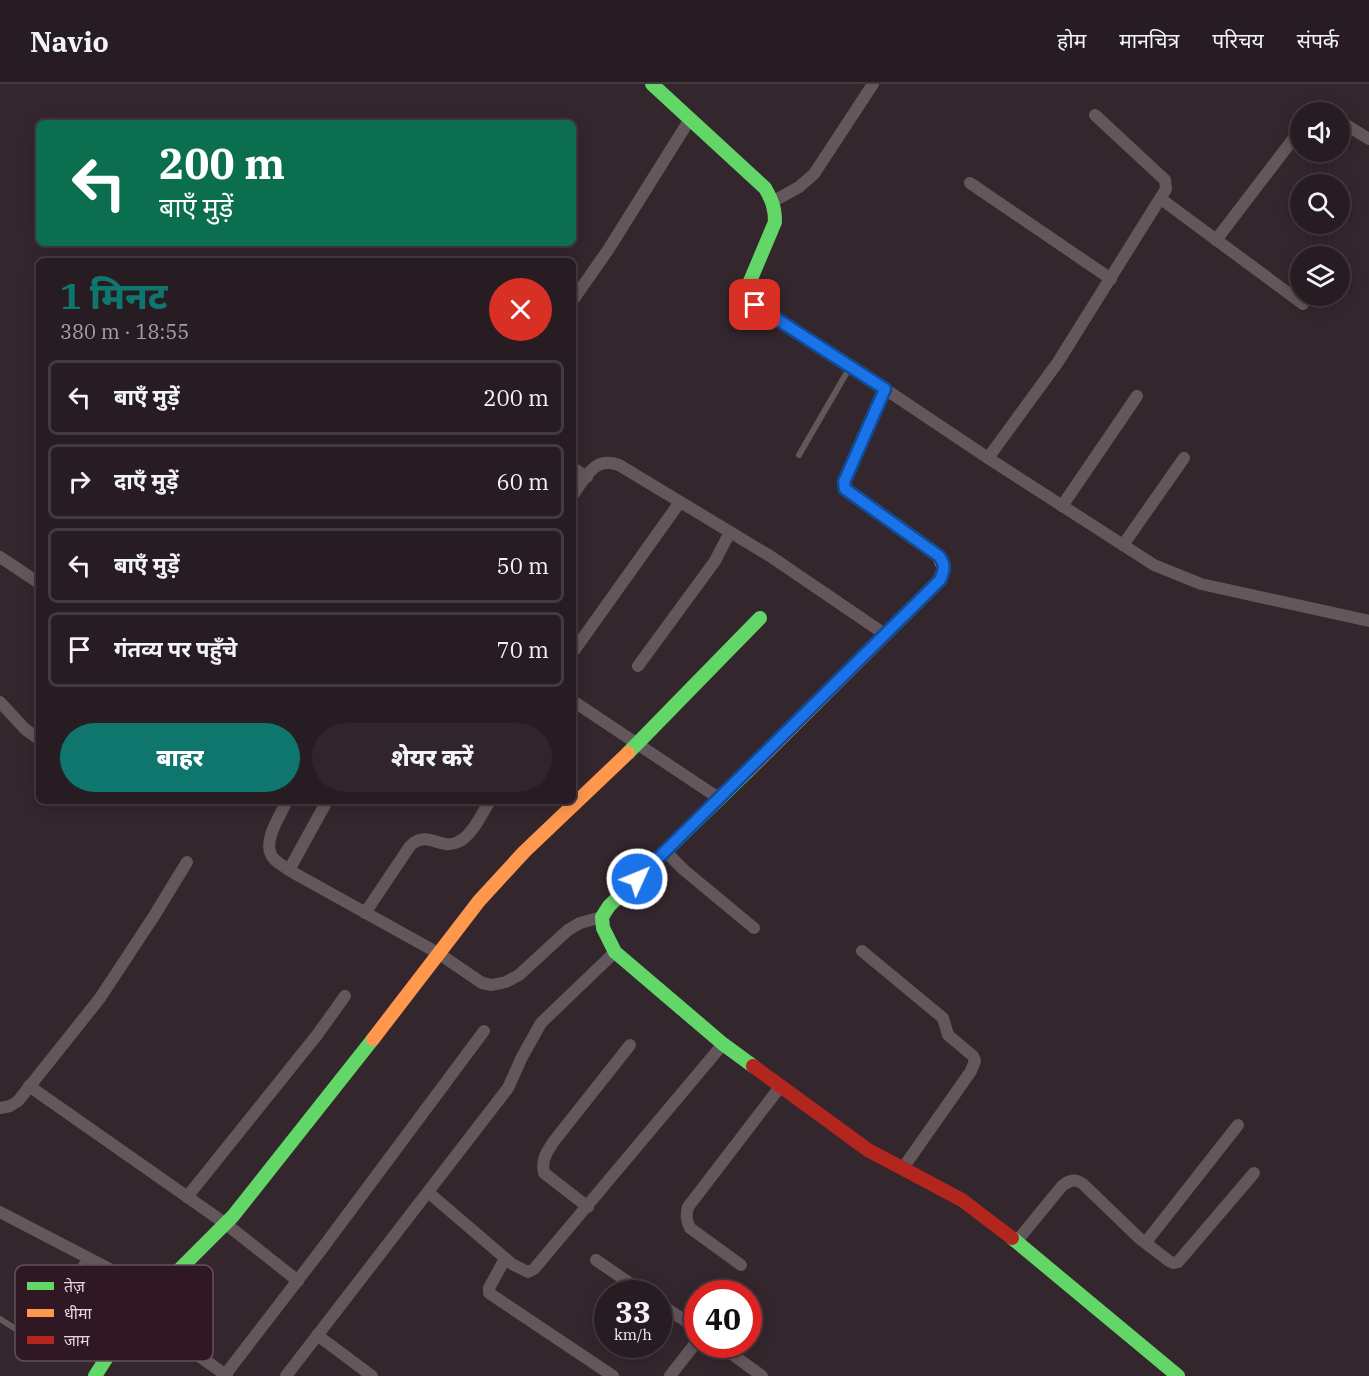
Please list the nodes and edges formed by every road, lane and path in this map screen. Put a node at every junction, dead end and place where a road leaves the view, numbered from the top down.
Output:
1 (652, 84) edge
2 (873, 84) edge
3 (1095, 115) dead end
4 (690, 119) junction
5 (1350, 127) edge
6 (1369, 139) edge
7 (1290, 143) edge
8 (970, 183) dead end
9 (1161, 199) junction
10 (774, 201) junction
11 (1216, 240) junction
12 (1111, 279) junction
13 (1290, 294) edge
14 (576, 296) edge
15 (850, 366) junction
16 (885, 389) junction
17 (1137, 396) dead end
18 (799, 455) dead end
19 (988, 458) junction
20 (1184, 458) dead end
21 (576, 470) edge
22 (587, 477) junction
23 (576, 491) edge
24 (680, 502) junction
25 (1062, 506) junction
26 (730, 532) junction
27 (1124, 545) junction
28 (0, 557) edge
29 (36, 581) edge
30 (760, 618) dead end
31 (1369, 621) edge
32 (886, 635) junction
33 (576, 648) edge
34 (638, 666) dead end
35 (0, 702) edge
36 (576, 703) edge
37 (36, 737) edge
38 (636, 745) junction
39 (720, 800) junction
40 (576, 802) edge
41 (286, 804) edge
42 (325, 804) edge
43 (488, 804) edge
44 (574, 804) edge
45 (666, 852) junction
46 (187, 862) dead end
47 (289, 870) junction
48 (365, 913) junction
49 (602, 917) junction
50 (754, 928) dead end
51 (862, 951) dead end
52 (615, 952) junction
53 (438, 954) junction
54 (345, 996) dead end
55 (484, 1031) dead end
56 (723, 1044) junction
57 (630, 1045) dead end
58 (29, 1086) junction
59 (780, 1087) junction
60 (0, 1108) edge
61 (1239, 1125) dead end
62 (903, 1168) junction
63 (1254, 1173) dead end
64 (429, 1193) junction
65 (187, 1197) junction
66 (588, 1207) junction
67 (0, 1212) edge
68 (226, 1224) junction
69 (1017, 1241) junction
70 (1146, 1242) junction
71 (86, 1257) junction
72 (505, 1258) junction
73 (596, 1260) dead end
74 (81, 1265) edge
75 (102, 1265) edge
76 (184, 1265) edge
77 (741, 1265) dead end
78 (625, 1280) edge
79 (298, 1281) junction
80 (0, 1319) edge
81 (15, 1328) edge
82 (317, 1335) junction
83 (684, 1358) edge
84 (737, 1358) edge
85 (105, 1361) edge
86 (206, 1361) edge
87 (226, 1375) edge
88 (95, 1376) edge
89 (285, 1376) edge
90 (372, 1376) edge
91 (613, 1376) edge
92 (670, 1376) edge
93 (762, 1376) edge
94 (1178, 1376) edge

1 - 4 street
2 - 10 street
3 - 9 street
4 - 10 street
4 - 14 street
5 - 6 street
7 - 11 street
8 - 12 street
9 - 11 street
9 - 12 street
10 - 15 street
11 - 13 street
12 - 19 street
15 - 16 street
15 - 18 lane
16 - 19 street
16 - 32 street
17 - 25 street
19 - 25 street
20 - 27 street
21 - 22 street
22 - 23 street
22 - 24 street
24 - 26 street
24 - 33 street
25 - 27 street
26 - 32 street
26 - 34 street
27 - 31 street
28 - 29 street
30 - 38 street
32 - 39 street
35 - 37 street
36 - 38 street
38 - 39 street
38 - 40 street
39 - 45 street
41 - 47 street
42 - 47 street
43 - 48 street
44 - 53 street
45 - 49 street
45 - 50 street
46 - 58 street
47 - 48 street
48 - 53 street
49 - 52 street
49 - 53 street
51 - 62 street
52 - 56 street
52 - 64 street
53 - 68 street
54 - 65 street
55 - 79 street
56 - 59 street
56 - 66 street
57 - 66 street
58 - 60 street
58 - 65 street
59 - 62 street
59 - 77 street
61 - 70 street
62 - 69 street
63 - 70 street
64 - 72 street
64 - 82 street
65 - 68 street
66 - 72 street
67 - 71 street
68 - 76 street
68 - 79 street
69 - 70 street
69 - 94 street
71 - 74 lane
71 - 75 street
72 - 91 street
73 - 78 street
79 - 87 street
80 - 81 lane
82 - 89 street
82 - 90 street
83 - 92 street
84 - 93 street
85 - 88 street
86 - 87 street

